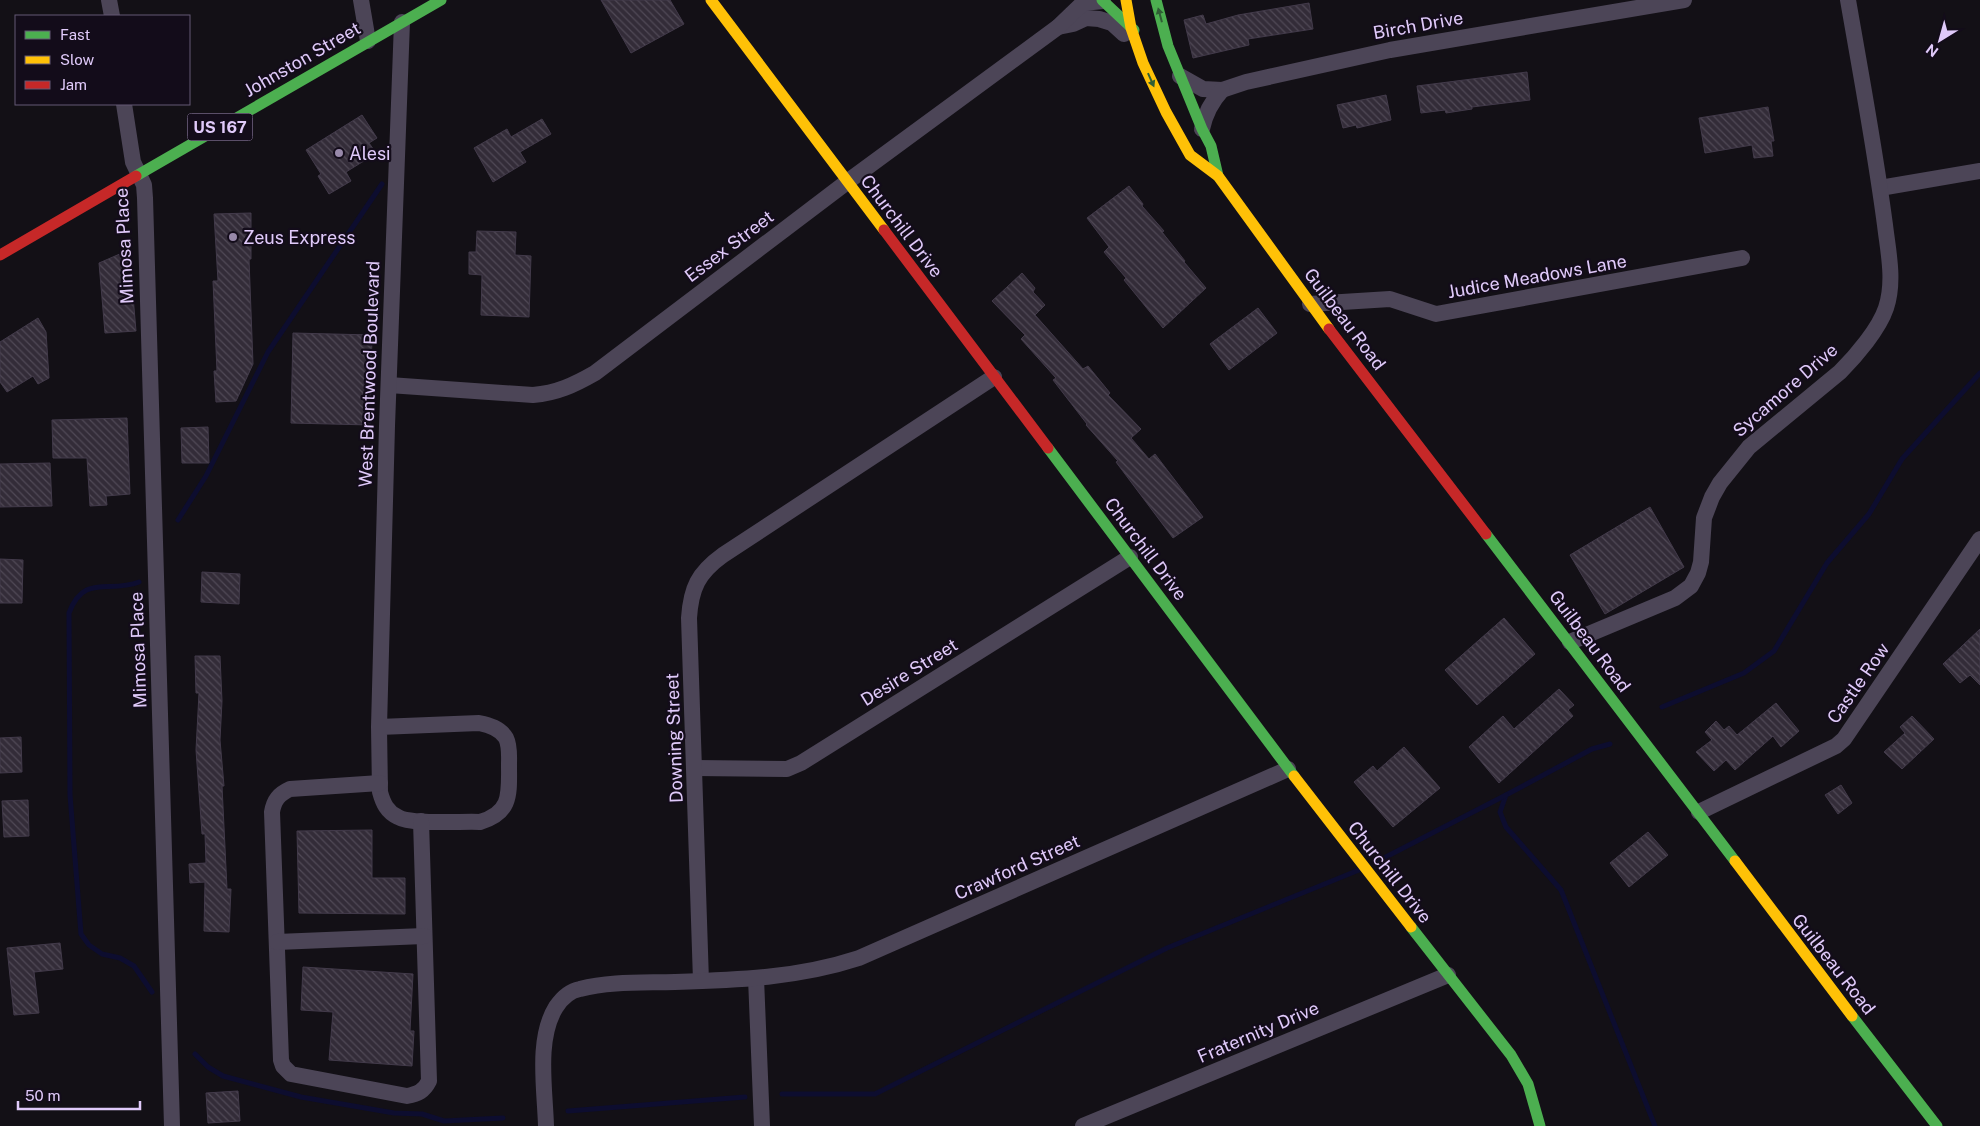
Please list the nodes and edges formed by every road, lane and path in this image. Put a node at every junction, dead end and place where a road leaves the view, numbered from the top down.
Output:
1 (109, 0) edge
2 (361, 0) edge
3 (441, 0) edge
4 (711, 0) edge
5 (1102, 0) edge
6 (1126, 0) edge
7 (1156, 0) edge
8 (1684, 0) edge
9 (1848, 0) edge
10 (112, 15) edge
11 (402, 22) junction
12 (1058, 27) junction
13 (1131, 28) junction
14 (368, 41) junction
15 (1143, 45) junction
16 (1180, 76) junction
17 (1222, 90) junction
18 (124, 105) edge
19 (1183, 109) dead end
20 (1202, 129) junction
21 (1980, 171) edge
22 (139, 174) junction
23 (1218, 176) junction
24 (847, 182) junction
25 (1880, 188) junction
26 (0, 255) edge
27 (1742, 258) dead end
28 (1310, 304) junction
29 (994, 377) junction
30 (389, 385) junction
31 (1980, 540) edge
32 (1130, 557) junction
33 (1570, 642) junction
34 (380, 727) junction
35 (695, 768) junction
36 (1288, 769) junction
37 (380, 783) junction
38 (1699, 812) junction
39 (421, 821) junction
40 (424, 936) junction
41 (277, 942) junction
42 (1448, 975) junction
43 (756, 978) junction
44 (701, 981) junction
45 (172, 1126) edge
46 (546, 1126) edge
47 (762, 1126) edge
48 (1083, 1126) edge
49 (1540, 1126) edge
50 (1937, 1126) edge

1 - 10 street
2 - 14 street
3 - 11 street, Johnston Street / US 167
4 - 24 street, Churchill Drive
5 - 12 street, Essex Street
5 - 13 street
6 - 13 street
16 -> 7 street, Guilbeau Road
8 - 17 street, Birch Drive
9 - 25 street, Sycamore Drive
11 - 14 street, Johnston Street / US 167
11 - 30 street, West Brentwood Boulevard
12 - 15 street, Essex Street
12 - 24 street, Essex Street
13 - 15 street
14 - 22 street, Johnston Street / US 167
15 -> 23 street, Guilbeau Road
16 - 17 street, Birch Drive
16 - 20 street, Guilbeau Road
17 - 20 street
18 - 22 street, Mimosa Place
19 - 20 street
20 - 23 street, Guilbeau Road
21 - 25 street
22 - 26 street, Johnston Street / US 167
22 - 45 street, Mimosa Place
23 - 28 street, Guilbeau Road
24 - 29 street, Churchill Drive
24 - 30 street, Essex Street
25 - 33 street, Sycamore Drive
27 - 28 street, Judice Meadows Lane
28 - 33 street, Guilbeau Road
29 - 32 street, Churchill Drive
29 - 35 street, Downing Street
30 - 34 street, West Brentwood Boulevard
31 - 38 street, Castle Row
32 - 35 street, Desire Street
32 - 36 street, Churchill Drive
33 - 38 street, Guilbeau Road
34 - 37 street, West Brentwood Boulevard
34 - 39 street, West Brentwood Boulevard
35 - 44 street, Downing Street
36 - 42 street, Churchill Drive
36 - 43 street, Crawford Street
37 - 39 street, West Brentwood Boulevard
37 - 41 street
38 - 50 street, Guilbeau Road
39 - 40 street
40 - 41 street
40 - 41 street
42 - 48 street, Fraternity Drive
42 - 49 street, Churchill Drive
43 - 44 street, Crawford Street
43 - 47 street
44 - 46 street

